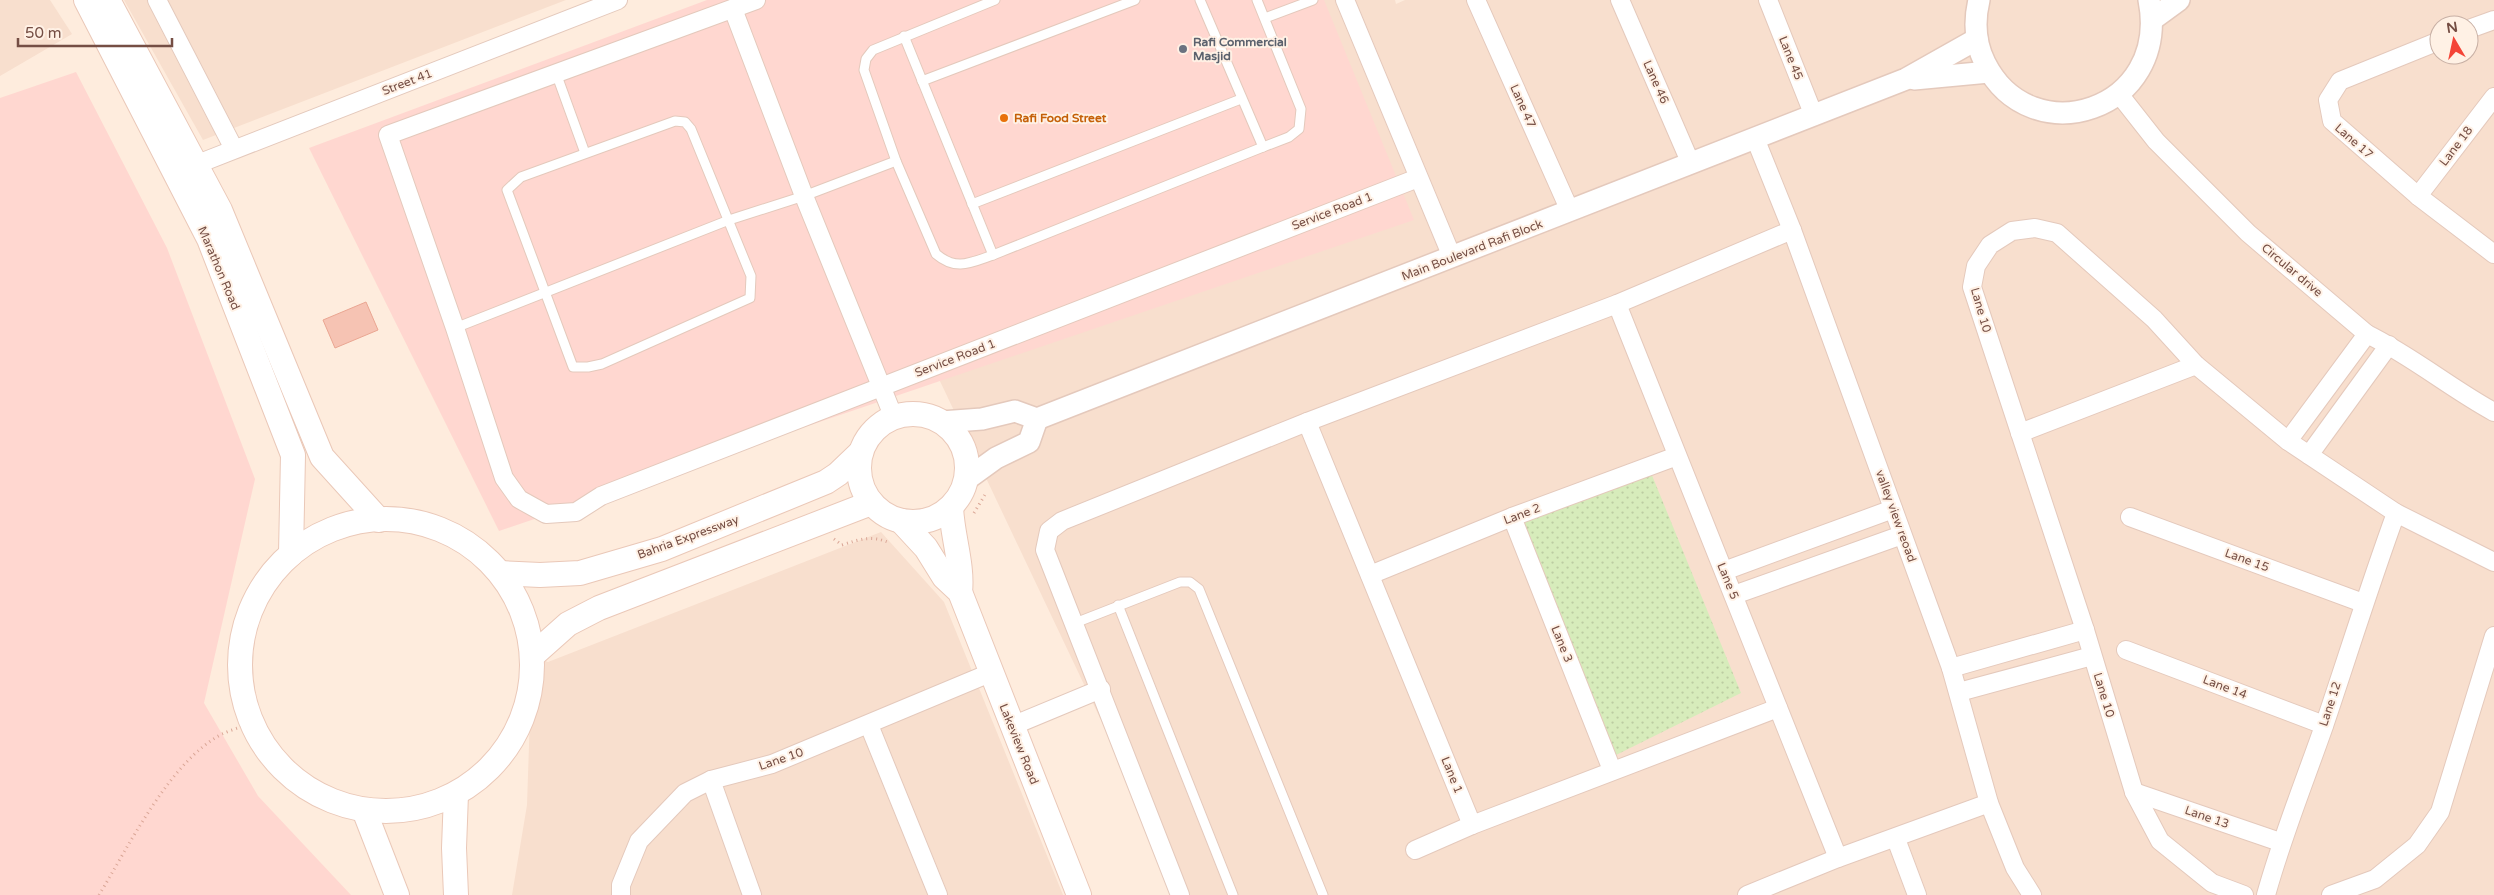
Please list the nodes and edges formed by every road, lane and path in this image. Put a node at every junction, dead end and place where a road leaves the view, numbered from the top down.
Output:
1 (86, 0) edge
2 (108, 0) edge
3 (157, 0) edge
4 (618, 0) edge
5 (756, 0) edge
6 (995, 0) edge
7 (1136, 0) edge
8 (1200, 0) edge
9 (1257, 0) edge
10 (1313, 0) edge
11 (1346, 0) edge
12 (1476, 0) edge
13 (1620, 0) edge
14 (1768, 0) edge
15 (1980, 0) edge
16 (2179, 0) edge
17 (733, 9) junction
18 (2151, 10) edge
19 (1265, 18) junction
20 (2494, 20) edge
21 (2479, 26) edge
22 (904, 36) junction
23 (1977, 38) junction
24 (2429, 45) edge
25 (1989, 72) junction
26 (556, 73) junction
27 (1906, 80) junction
28 (922, 81) junction
29 (2118, 94) junction
30 (2494, 97) edge
31 (1241, 99) junction
32 (1814, 116) junction
33 (1756, 138) junction
34 (1263, 147) junction
35 (234, 150) junction
36 (585, 154) junction
37 (896, 161) junction
38 (1691, 164) junction
39 (195, 165) junction
40 (1418, 178) junction
41 (804, 196) junction
42 (2418, 196) junction
43 (972, 204) junction
44 (1570, 211) junction
45 (729, 220) junction
46 (1792, 230) junction
47 (2494, 254) edge
48 (993, 255) junction
49 (1452, 257) junction
50 (544, 293) junction
51 (1617, 304) junction
52 (455, 328) junction
53 (2367, 334) junction
54 (2389, 345) junction
55 (2196, 365) junction
56 (880, 387) junction
57 (2494, 412) edge
58 (894, 418) junction
59 (1037, 420) junction
60 (941, 422) junction
61 (1307, 422) junction
62 (2020, 433) junction
63 (2288, 441) junction
64 (861, 452) junction
65 (2309, 455) junction
66 (1677, 456) junction
67 (966, 479) junction
68 (871, 503) junction
69 (951, 507) junction
70 (1893, 510) junction
71 (2396, 513) junction
72 (1512, 517) junction
73 (2130, 517) dead end
74 (379, 520) junction
75 (901, 521) junction
76 (1902, 535) junction
77 (291, 554) junction
78 (2494, 562) edge
79 (1724, 571) junction
80 (500, 573) junction
81 (1370, 575) junction
82 (960, 592) junction
83 (1734, 595) junction
84 (2363, 603) junction
85 (1118, 605) junction
86 (1074, 622) junction
87 (2085, 630) junction
88 (2494, 636) edge
89 (2126, 650) dead end
90 (532, 656) junction
91 (2092, 656) junction
92 (1951, 668) junction
93 (990, 673) junction
94 (1101, 688) junction
95 (1959, 692) junction
96 (1778, 708) junction
97 (251, 723) junction
98 (2324, 724) junction
99 (869, 725) junction
100 (1012, 726) junction
101 (1612, 770) junction
102 (710, 780) junction
103 (2134, 792) junction
104 (456, 794) junction
105 (1989, 803) junction
106 (364, 810) junction
107 (1472, 825) junction
108 (1896, 839) junction
109 (2280, 842) junction
110 (1415, 850) dead end
111 (1838, 858) junction
112 (1176, 894) edge
113 (99, 895) edge
114 (397, 895) edge
115 (456, 895) edge
116 (620, 895) edge
117 (752, 895) edge
118 (938, 895) edge
119 (1079, 895) edge
120 (1233, 895) edge
121 (1323, 895) edge
122 (1749, 895) edge
123 (1917, 895) edge
124 (2032, 895) edge
125 (2244, 895) edge
126 (2266, 895) edge
127 (2330, 895) edge

1 - 77 main road, Marathon Road
2 - 39 main road, Marathon Road
3 - 35 street
4 - 35 street, Street 41
5 - 17 street
6 - 22 lane
7 - 28 lane
8 - 31 lane
9 - 19 lane
10 - 19 lane
11 - 40 street
12 - 44 street, Lane 47
13 - 38 street, Lane 46
14 - 32 street, Lane 45
15 - 23 street
16 - 18 street
17 - 26 street
17 - 41 street
18 - 29 street
19 - 34 lane
20 - 21 street
22 - 28 lane
22 - 37 lane
23 - 25 street
23 - 27 street
24 - 42 street, Lane 17
25 - 27 street
25 - 29 street
26 - 36 lane
26 - 52 street, Service Road 1
27 - 32 street, Main Boulevard Rafi Block
28 - 43 lane
29 - 53 street, Circular drive
30 - 42 street, Lane 18
31 - 34 lane
31 - 43 lane
32 - 33 street, Main Boulevard Rafi Block
33 - 38 street, Main Boulevard Rafi Block
33 - 46 street, valley view reoad
34 - 48 lane
35 - 39 street, Street 41
36 - 45 lane
36 - 50 lane
37 - 41 lane
37 - 48 lane
38 - 44 street, Main Boulevard Rafi Block
39 - 74 main road, Marathon Road
40 - 49 street
40 - 56 street, Service Road 1
41 - 45 lane
41 - 56 street
42 - 47 street, Lane 17
43 - 48 lane
44 - 49 street, Main Boulevard Rafi Block
45 - 50 lane
45 - 50 lane
46 - 51 street
46 - 70 street, valley view reoad
49 - 59 street, Main Boulevard Rafi Block
50 - 52 lane
51 - 61 street
51 - 66 street, Lane 5
52 - 56 street, Service Road 1
53 - 54 street, Circular drive
53 - 63 street
54 - 57 street, Circular drive
54 - 65 street
55 - 62 street
55 - 62 street, Lane 10
55 - 63 street, Lane 10
56 - 58 street
58 - 60 main road
58 - 64 main road
59 - 60 street
59 - 67 street
60 - 67 main road
61 - 81 street, Lane 1
61 - 86 street
62 - 87 street, Lane 10
63 - 65 street, Lane 10
64 - 68 main road
64 - 80 main road, Bahria Expressway
65 - 71 street, Lane 10
66 - 72 street, Lane 2
66 - 79 street, Lane 5
67 - 69 main road
68 - 75 main road
68 - 90 main road
69 - 75 main road
69 - 82 main road
70 - 76 street, valley view reoad
70 - 79 street
71 - 78 street, Lane 10
71 - 84 street, Lane 12
72 - 81 street, Lane 2
72 - 101 street, Lane 3
73 - 84 street, Lane 15
74 - 77 main road
74 - 80 main road
75 - 82 main road
76 - 83 street
76 - 92 street, valley view reoad
77 - 97 main road
79 - 83 street, Lane 5
80 - 90 main road
81 - 107 street, Lane 1
82 - 93 main road, Lakeview Road
83 - 96 street, Lane 5
84 - 98 street, Lane 12
85 - 86 lane
85 - 120 lane
85 - 121 lane
86 - 94 street
87 - 91 street, Lane 10
87 - 92 street
88 - 127 street
89 - 98 street, Lane 14
90 - 104 main road
91 - 95 street
91 - 103 street, Lane 10
92 - 95 street, valley view reoad
93 - 99 street, Lane 10
93 - 100 main road, Lakeview Road
94 - 100 street
94 - 112 street
95 - 105 street, valley view reoad
96 - 101 street
96 - 111 street, Lane 5
97 - 106 main road
97 - 113 path
98 - 109 street, Lane 12
99 - 102 street, Lane 10
99 - 118 street
100 - 119 main road, Lakeview Road
101 - 107 street
102 - 116 street, Lane 10
102 - 117 street
103 - 109 street, Lane 13
103 - 125 street, Lane 10
104 - 106 main road
104 - 115 main road
105 - 108 street
105 - 124 street, valley view reoad
106 - 114 main road
107 - 110 street
108 - 111 street
108 - 123 street
109 - 126 street, Lane 12
111 - 122 street

